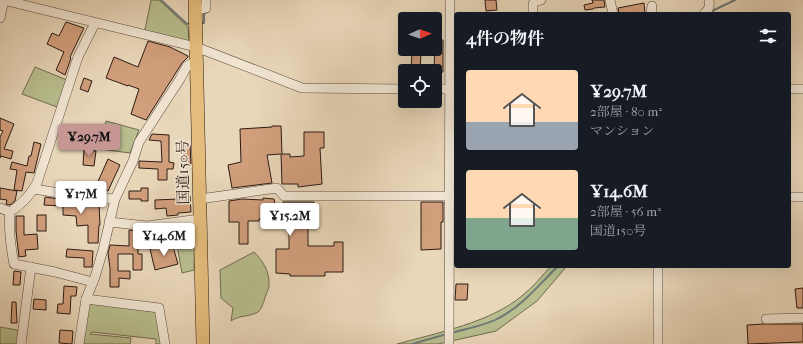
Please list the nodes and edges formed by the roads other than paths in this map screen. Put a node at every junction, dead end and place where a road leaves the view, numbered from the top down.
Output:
1 (4, 0) edge
2 (206, 0) edge
3 (450, 0) edge
4 (541, 0) edge
5 (610, 0) edge
6 (709, 0) edge
7 (196, 5) edge
8 (533, 12) edge
9 (613, 12) edge
10 (706, 12) edge
11 (0, 18) edge
12 (96, 23) junction
13 (196, 47) junction
14 (196, 61) junction
15 (398, 89) edge
16 (442, 89) edge
17 (453, 89) edge
18 (791, 89) edge
19 (803, 89) edge
20 (34, 188) junction
21 (453, 196) edge
22 (791, 197) edge
23 (803, 197) edge
24 (115, 199) junction
25 (200, 199) junction
26 (0, 208) edge
27 (10, 212) junction
28 (200, 220) junction
29 (109, 222) junction
30 (31, 267) junction
31 (658, 268) edge
32 (93, 282) junction
33 (86, 299) junction
34 (803, 318) edge
35 (766, 319) dead end
36 (449, 337) edge
37 (21, 344) edge
38 (79, 344) edge
39 (165, 344) edge
40 (203, 344) edge
41 (658, 344) edge

1 - 11 street
1 - 12 street
2 - 7 street
3 - 17 street
4 - 8 street
5 - 9 street
6 - 10 street
7 - 13 highway, 国道150号
12 - 13 street
12 - 20 street
13 - 14 highway, 国道150号
13 - 15 street
14 - 24 street
14 - 25 highway, 国道150号
16 - 17 street
17 - 21 street
18 - 19 street
20 - 24 street
20 - 27 street
21 - 25 street
21 - 36 street
22 - 23 street
24 - 29 street
25 - 28 highway, 国道150号
26 - 27 street
27 - 30 street
28 - 29 street
28 - 40 highway, 国道150号
29 - 32 street
30 - 32 street
30 - 37 street
31 - 41 street
32 - 33 street
33 - 38 street
33 - 39 street
34 - 35 street

